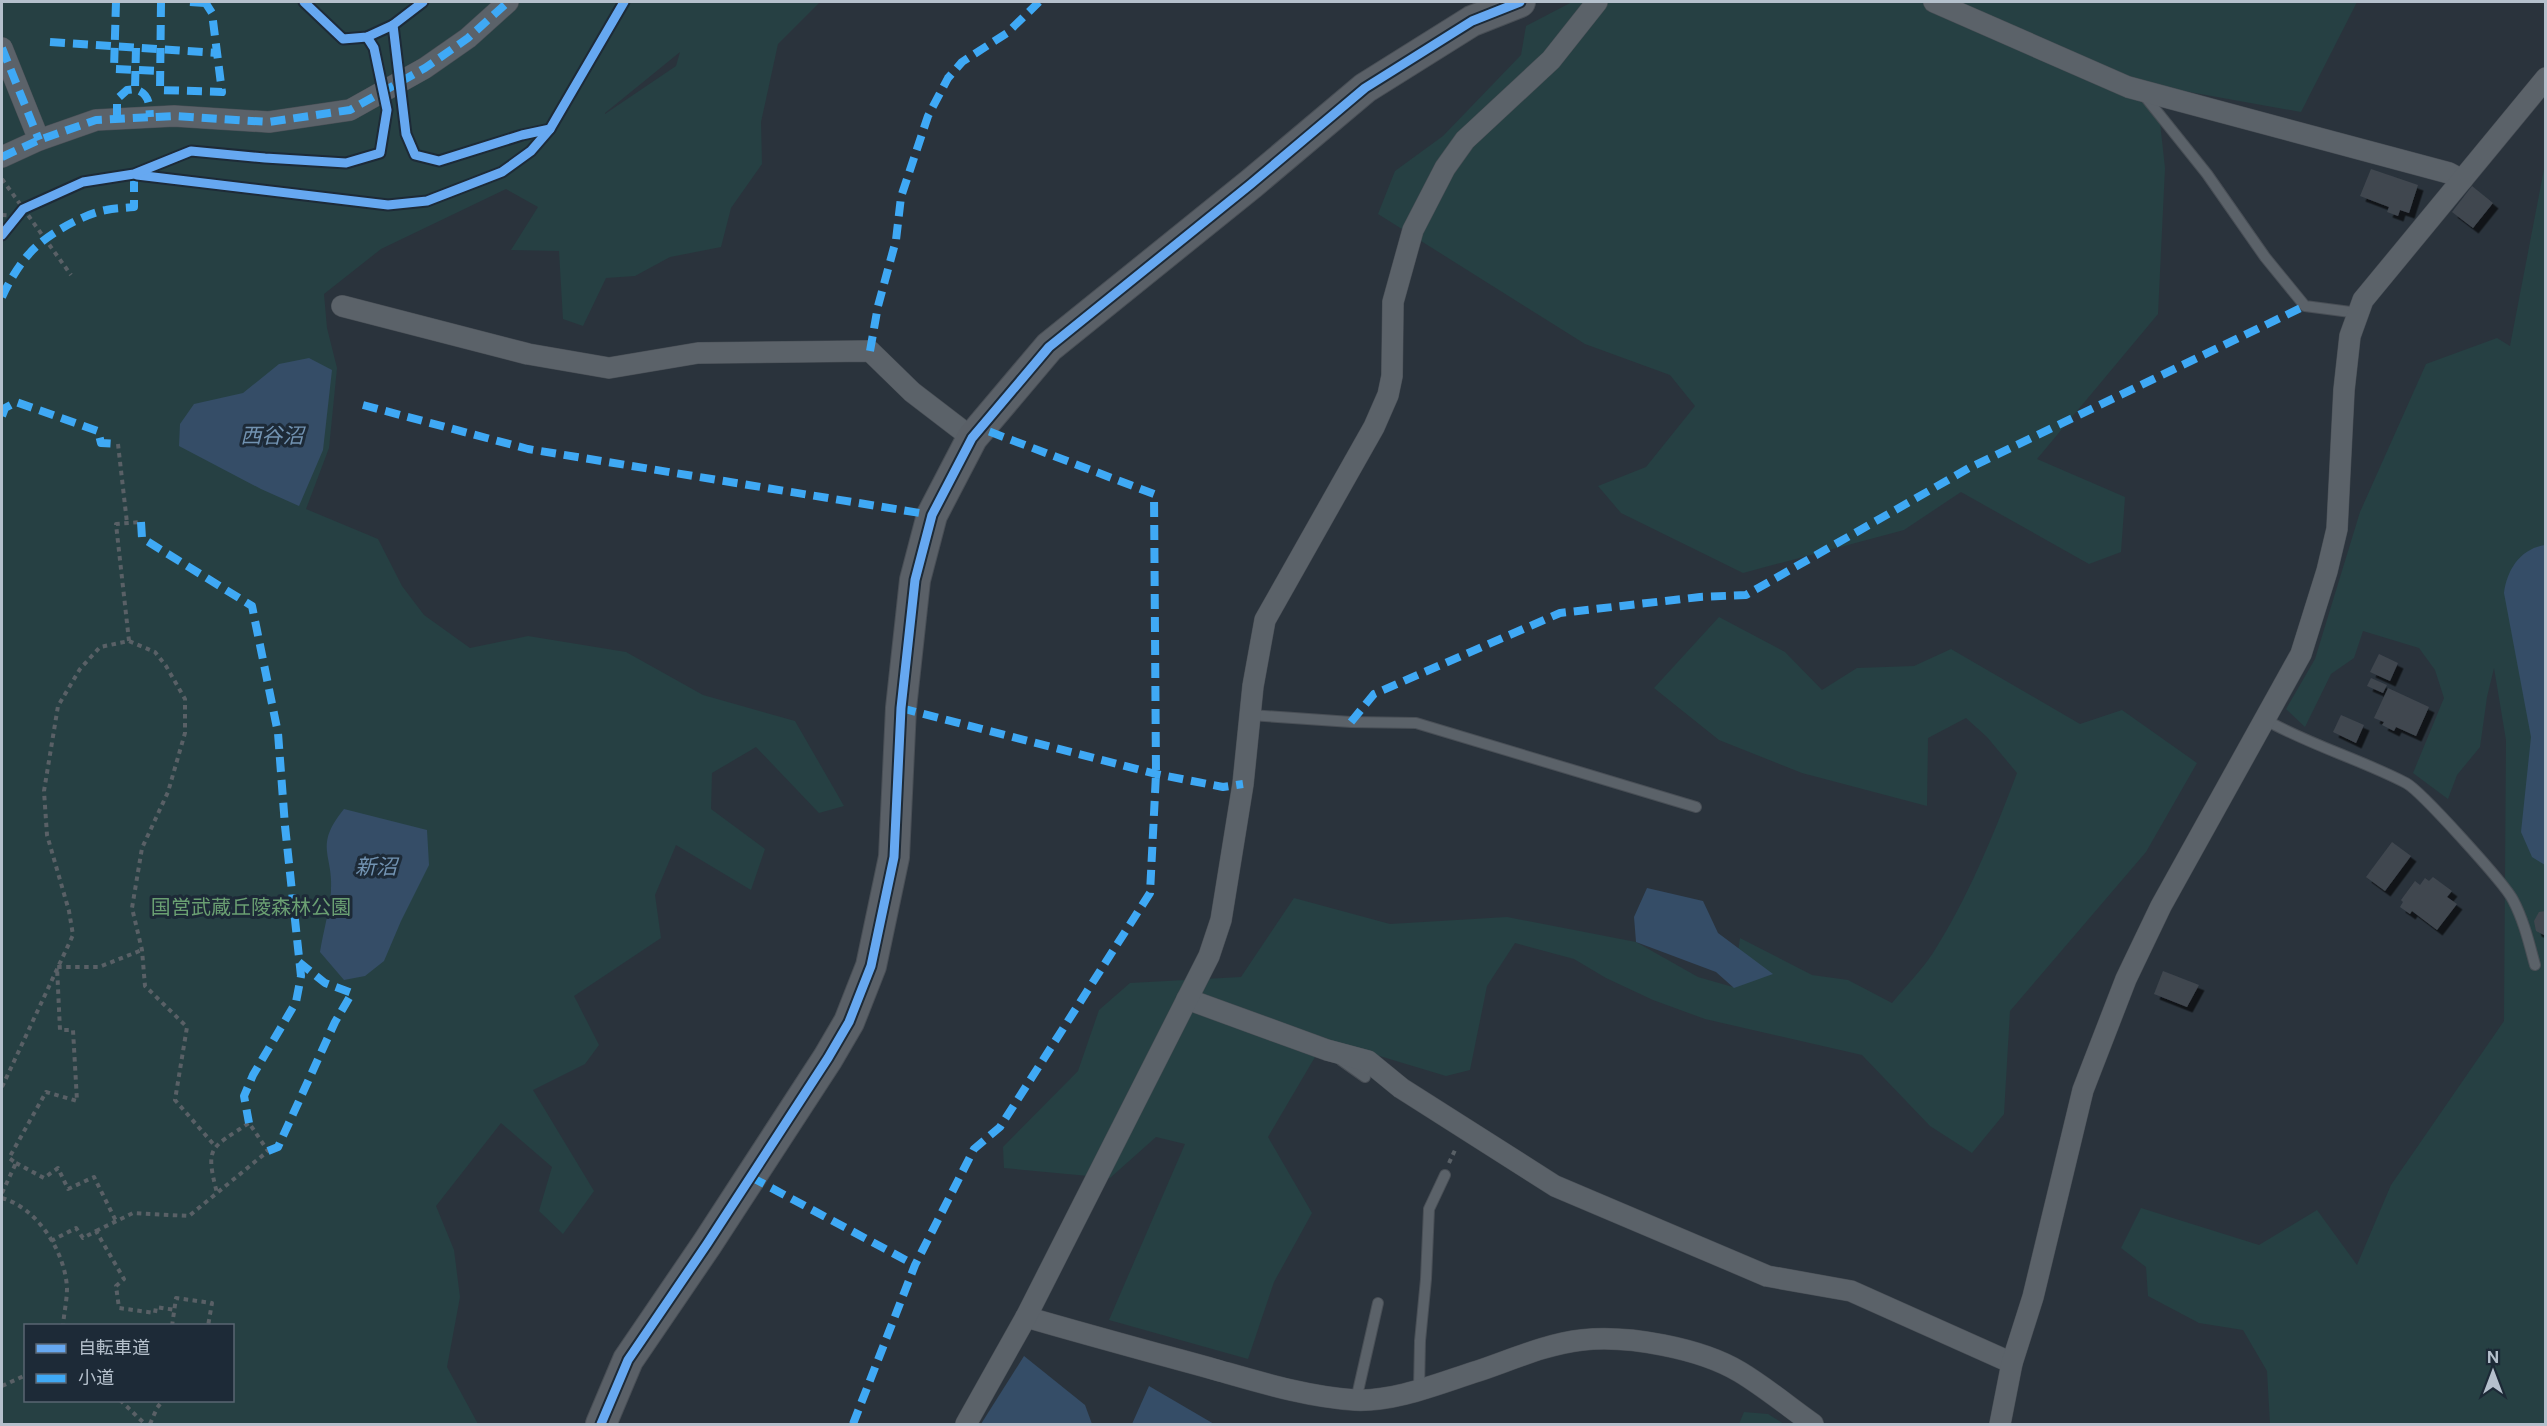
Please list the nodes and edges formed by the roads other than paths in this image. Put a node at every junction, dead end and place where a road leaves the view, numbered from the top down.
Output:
1 (508, 2) edge
2 (1520, 2) edge
3 (1597, 2) edge
4 (1934, 2) edge
5 (2, 48) edge
6 (2546, 78) edge
7 (2142, 91) junction
8 (39, 140) junction
9 (2, 157) edge
10 (2462, 180) junction
11 (342, 306) dead end
12 (2358, 313) junction
13 (972, 438) junction
14 (1250, 715) junction
15 (2264, 719) junction
16 (1696, 807) dead end
17 (2535, 965) dead end
18 (1187, 999) junction
19 (1327, 1050) junction
20 (1365, 1077) dead end
21 (1445, 1174) road end
22 (1378, 1303) dead end
23 (1026, 1317) junction
24 (2012, 1363) junction
25 (1419, 1389) junction
26 (1356, 1400) junction
27 (602, 1425) edge
28 (966, 1425) edge
29 (1813, 1425) edge
30 (2000, 1425) edge

1 - 8 street
2 - 13 street
3 - 14 street
4 - 7 street
5 - 8 street
6 - 10 street
7 - 10 street
7 - 12 lane
8 - 9 street
10 - 12 street
11 - 13 street
12 - 15 street
13 - 27 street
14 - 16 lane
14 - 18 street
15 - 17 lane
15 - 24 street
18 - 19 street
18 - 23 street
19 - 20 lane
19 - 24 street
21 - 25 lane
22 - 26 lane
23 - 26 street
23 - 28 street
24 - 30 street
25 - 26 street
25 - 29 street

